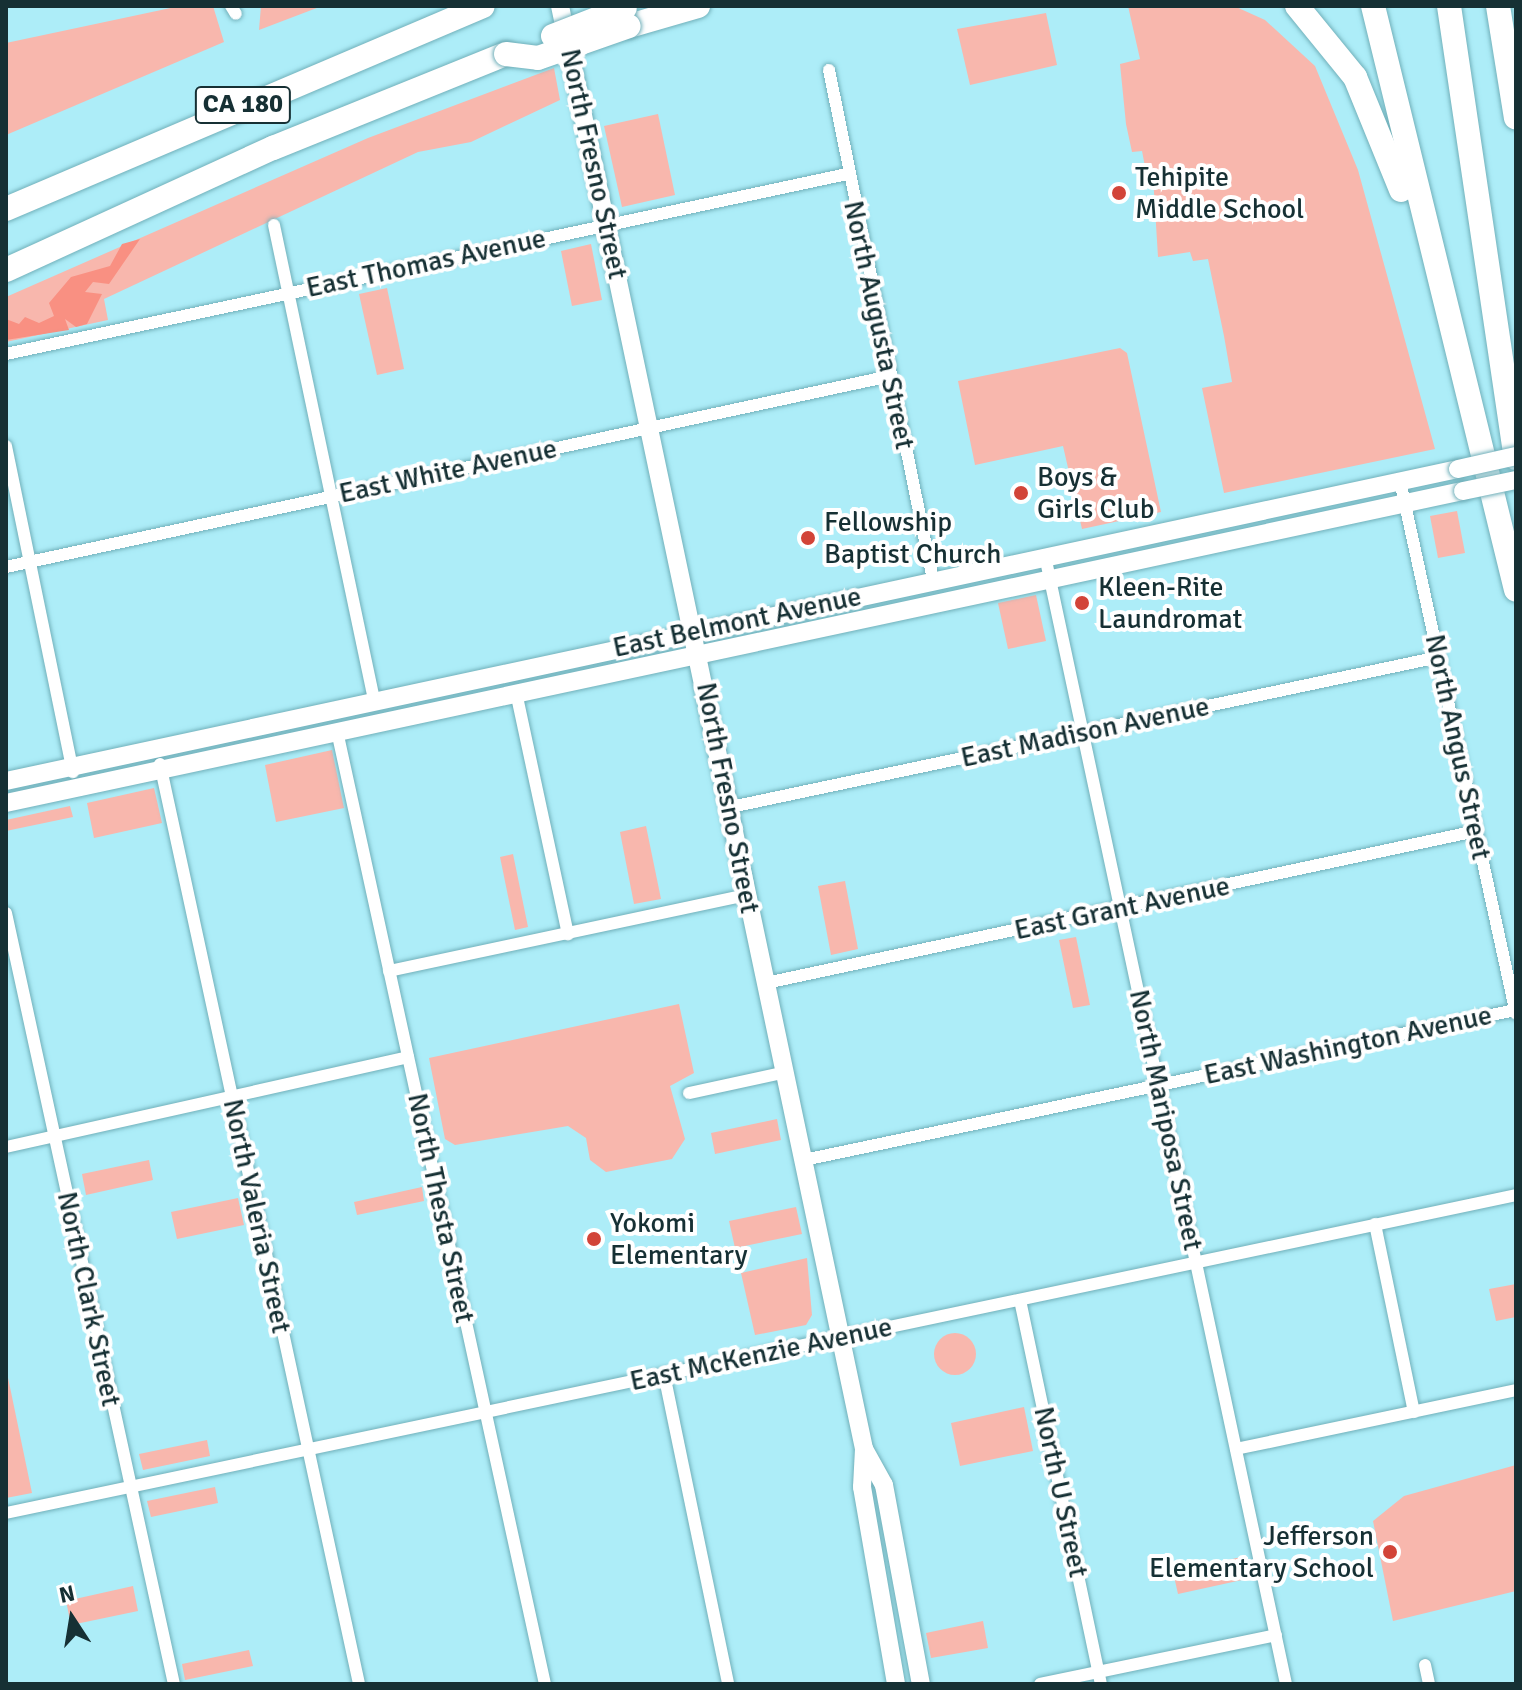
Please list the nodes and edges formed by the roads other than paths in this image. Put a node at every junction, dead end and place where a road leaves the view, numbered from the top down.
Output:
1 (483, 6) edge
2 (560, 6) edge
3 (698, 6) edge
4 (1297, 6) edge
5 (1373, 6) edge
6 (1449, 6) edge
7 (1498, 7) edge
8 (628, 13) edge
9 (829, 70) dead end
10 (1516, 118) edge
11 (847, 174) junction
12 (6, 209) edge
13 (607, 224) junction
14 (274, 225) dead end
15 (6, 270) edge
16 (289, 293) junction
17 (1450, 320) junction
18 (6, 354) edge
19 (890, 376) junction
20 (651, 427) junction
21 (6, 446) edge
22 (1516, 457) edge
23 (1516, 480) edge
24 (1400, 481) junction
25 (331, 497) junction
26 (1405, 503) junction
27 (1045, 556) junction
28 (32, 561) junction
29 (6, 567) edge
30 (1050, 578) junction
31 (933, 580) junction
32 (1516, 590) edge
33 (694, 631) junction
34 (698, 652) junction
35 (1439, 657) junction
36 (516, 692) junction
37 (374, 700) junction
38 (337, 731) junction
39 (1083, 732) junction
40 (157, 748) junction
41 (72, 766) junction
42 (161, 769) junction
43 (6, 781) edge
44 (74, 787) junction
45 (6, 803) edge
46 (731, 807) junction
47 (1476, 831) junction
48 (747, 895) junction
49 (1121, 909) junction
50 (6, 913) edge
51 (568, 934) junction
52 (389, 971) junction
53 (766, 983) junction
54 (1516, 1012) edge
55 (408, 1057) junction
56 (786, 1072) junction
57 (1158, 1085) junction
58 (689, 1093) dead end
59 (230, 1095) junction
60 (53, 1134) junction
61 (6, 1147) edge
62 (804, 1160) junction
63 (1516, 1195) edge
64 (1375, 1224) junction
65 (1196, 1262) junction
66 (1020, 1300) junction
67 (841, 1338) junction
68 (664, 1374) junction
69 (1516, 1390) edge
70 (486, 1411) junction
71 (1414, 1412) junction
72 (308, 1449) junction
73 (864, 1449) junction
74 (1236, 1449) junction
75 (130, 1487) junction
76 (6, 1513) edge
77 (1276, 1635) junction
78 (1425, 1665) dead end
79 (1100, 1678) edge
80 (174, 1684) edge
81 (359, 1684) edge
82 (545, 1684) edge
83 (728, 1684) edge
84 (896, 1684) edge
85 (921, 1684) edge
86 (1040, 1684) edge
87 (1286, 1684) edge
88 (1429, 1684) edge

1 - 12 highway, CA 180
2 - 13 main road, North Fresno Street
3 - 8 highway
4 - 17 highway
5 - 17 highway
6 - 22 highway
7 - 10 highway
8 - 15 highway, CA 180, bridge
9 - 11 street, North Augusta Street
11 - 13 street, East Thomas Avenue
11 - 19 street, North Augusta Street
13 - 16 street, East Thomas Avenue
13 - 20 main road, North Fresno Street
14 - 16 street
16 - 18 street, East Thomas Avenue
16 - 25 street
17 - 32 highway
19 - 20 street, East White Avenue
19 - 31 street, North Augusta Street
20 - 25 street, East White Avenue
20 - 33 main road, North Fresno Street
21 - 28 street
22 - 24 main road, East Belmont Avenue, bridge
23 - 26 main road, East Belmont Avenue, bridge
24 - 26 street, North Angus Street
24 - 27 main road, East Belmont Avenue
25 - 28 street, East White Avenue
25 - 37 street
26 - 30 main road, East Belmont Avenue
26 - 35 street, North Angus Street
27 - 30 street, North Mariposa Street
27 - 31 main road, East Belmont Avenue
28 - 29 street, East White Avenue
28 - 41 street
30 - 34 main road, East Belmont Avenue
30 - 39 street, North Mariposa Street
31 - 33 main road, East Belmont Avenue
33 - 34 main road, North Fresno Street
33 - 37 main road, East Belmont Avenue
34 - 36 main road, East Belmont Avenue
34 - 46 main road, North Fresno Street
35 - 39 street, East Madison Avenue
35 - 47 street, North Angus Street
36 - 38 main road, East Belmont Avenue
36 - 51 street
37 - 40 main road, East Belmont Avenue
38 - 42 main road, East Belmont Avenue
38 - 52 street, North Thesta Street
39 - 46 street, East Madison Avenue
39 - 49 street, North Mariposa Street
40 - 41 main road, East Belmont Avenue
40 - 42 street, North Valeria Street
41 - 43 main road, East Belmont Avenue
41 - 44 street
42 - 44 main road, East Belmont Avenue
42 - 59 street, North Valeria Street
44 - 45 main road, East Belmont Avenue
46 - 48 main road, North Fresno Street
47 - 49 street, East Grant Avenue
47 - 54 street, North Angus Street
48 - 51 street
48 - 53 main road, North Fresno Street
49 - 53 street, East Grant Avenue
49 - 57 street, North Mariposa Street
50 - 60 street, North Clark Street
51 - 52 street
52 - 55 street, North Thesta Street
53 - 56 main road, North Fresno Street
54 - 57 street, East Washington Avenue
55 - 59 street
55 - 70 street, North Thesta Street
56 - 58 street
56 - 62 main road, North Fresno Street
57 - 62 street, East Washington Avenue
57 - 65 street, North Mariposa Street
59 - 60 street
59 - 72 street, North Valeria Street
60 - 61 street
60 - 75 street, North Clark Street
62 - 67 main road, North Fresno Street
63 - 64 street, East McKenzie Avenue
64 - 65 street, East McKenzie Avenue
64 - 71 street
65 - 66 street, East McKenzie Avenue
65 - 74 street, North Mariposa Street
66 - 67 street, East McKenzie Avenue
66 - 79 street, North U Street
67 - 68 street, East McKenzie Avenue
67 - 73 main road, North Fresno Street
68 - 70 street, East McKenzie Avenue
68 - 83 street
69 - 71 street
70 - 72 street, East McKenzie Avenue
70 - 82 street, North Thesta Street
71 - 74 street
72 - 75 street, East McKenzie Avenue
72 - 81 street, North Valeria Street
73 - 84 main road, North Fresno Street
73 - 85 main road, North Fresno Street
74 - 77 street, North Mariposa Street
75 - 76 street, East McKenzie Avenue
75 - 80 street, North Clark Street
77 - 79 street
77 - 87 street, North Mariposa Street
78 - 88 street
79 - 86 street

